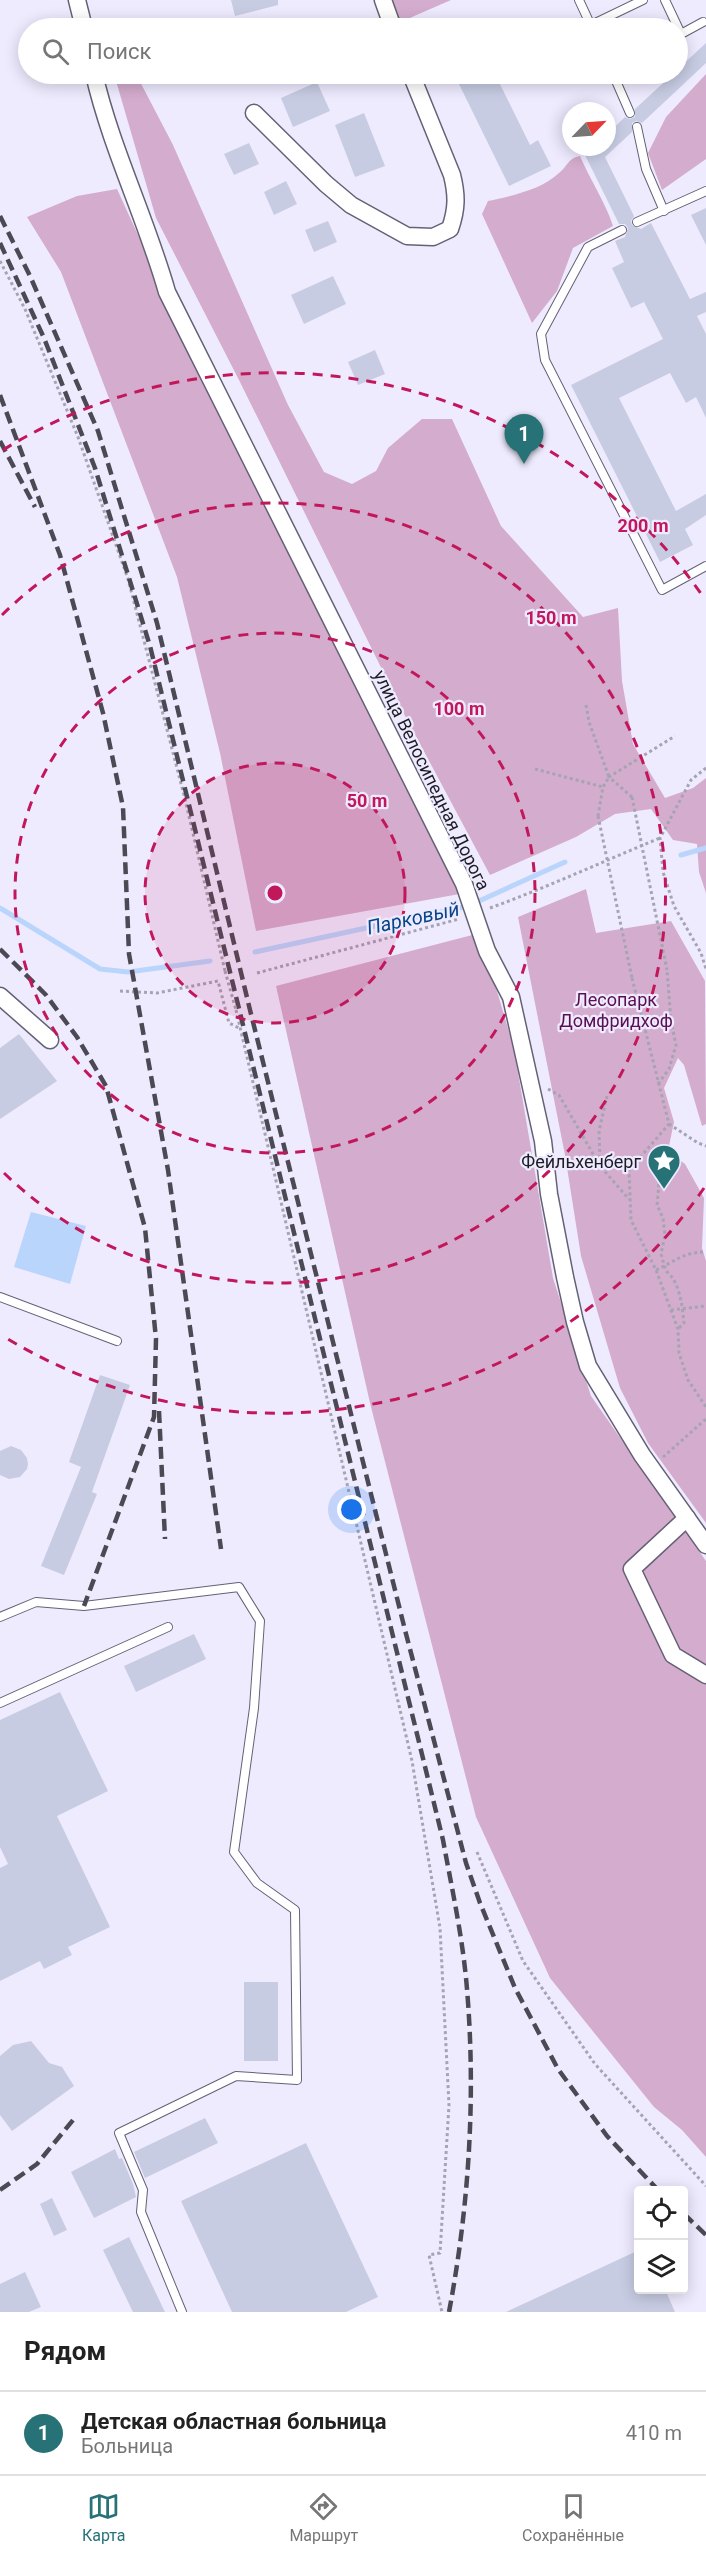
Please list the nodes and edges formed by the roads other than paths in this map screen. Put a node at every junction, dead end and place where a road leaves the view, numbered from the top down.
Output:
1 (77, 0) edge
2 (384, 0) edge
3 (579, 0) edge
4 (643, 0) edge
5 (665, 0) edge
6 (82, 18) edge
7 (390, 18) edge
8 (588, 18) edge
9 (609, 18) edge
10 (673, 18) edge
11 (703, 22) dead end
12 (688, 30) edge
13 (96, 84) edge
14 (415, 84) edge
15 (617, 84) edge
16 (254, 113) dead end
17 (630, 113) dead end
18 (637, 127) dead end
19 (706, 191) edge
20 (664, 211) junction
21 (637, 222) dead end
22 (622, 230) dead end
23 (706, 566) edge
24 (0, 996) edge
25 (51, 1040) dead end
26 (0, 1297) edge
27 (117, 1341) dead end
28 (687, 1518) junction
29 (706, 1545) edge
30 (0, 1617) edge
31 (168, 1628) dead end
32 (706, 1675) edge
33 (0, 1702) edge
34 (182, 2312) edge

1 - 6 street
2 - 7 street
3 - 8 lane
4 - 9 lane
5 - 10 lane
11 - 12 lane
13 - 28 street, улица Велосипедная Дорога
14 - 16 street
15 - 17 lane
18 - 20 lane
19 - 20 lane
20 - 21 lane
22 - 23 lane
24 - 25 street
26 - 27 lane
28 - 29 street, улица Велосипедная Дорога
28 - 32 street
30 - 34 lane
31 - 33 lane

